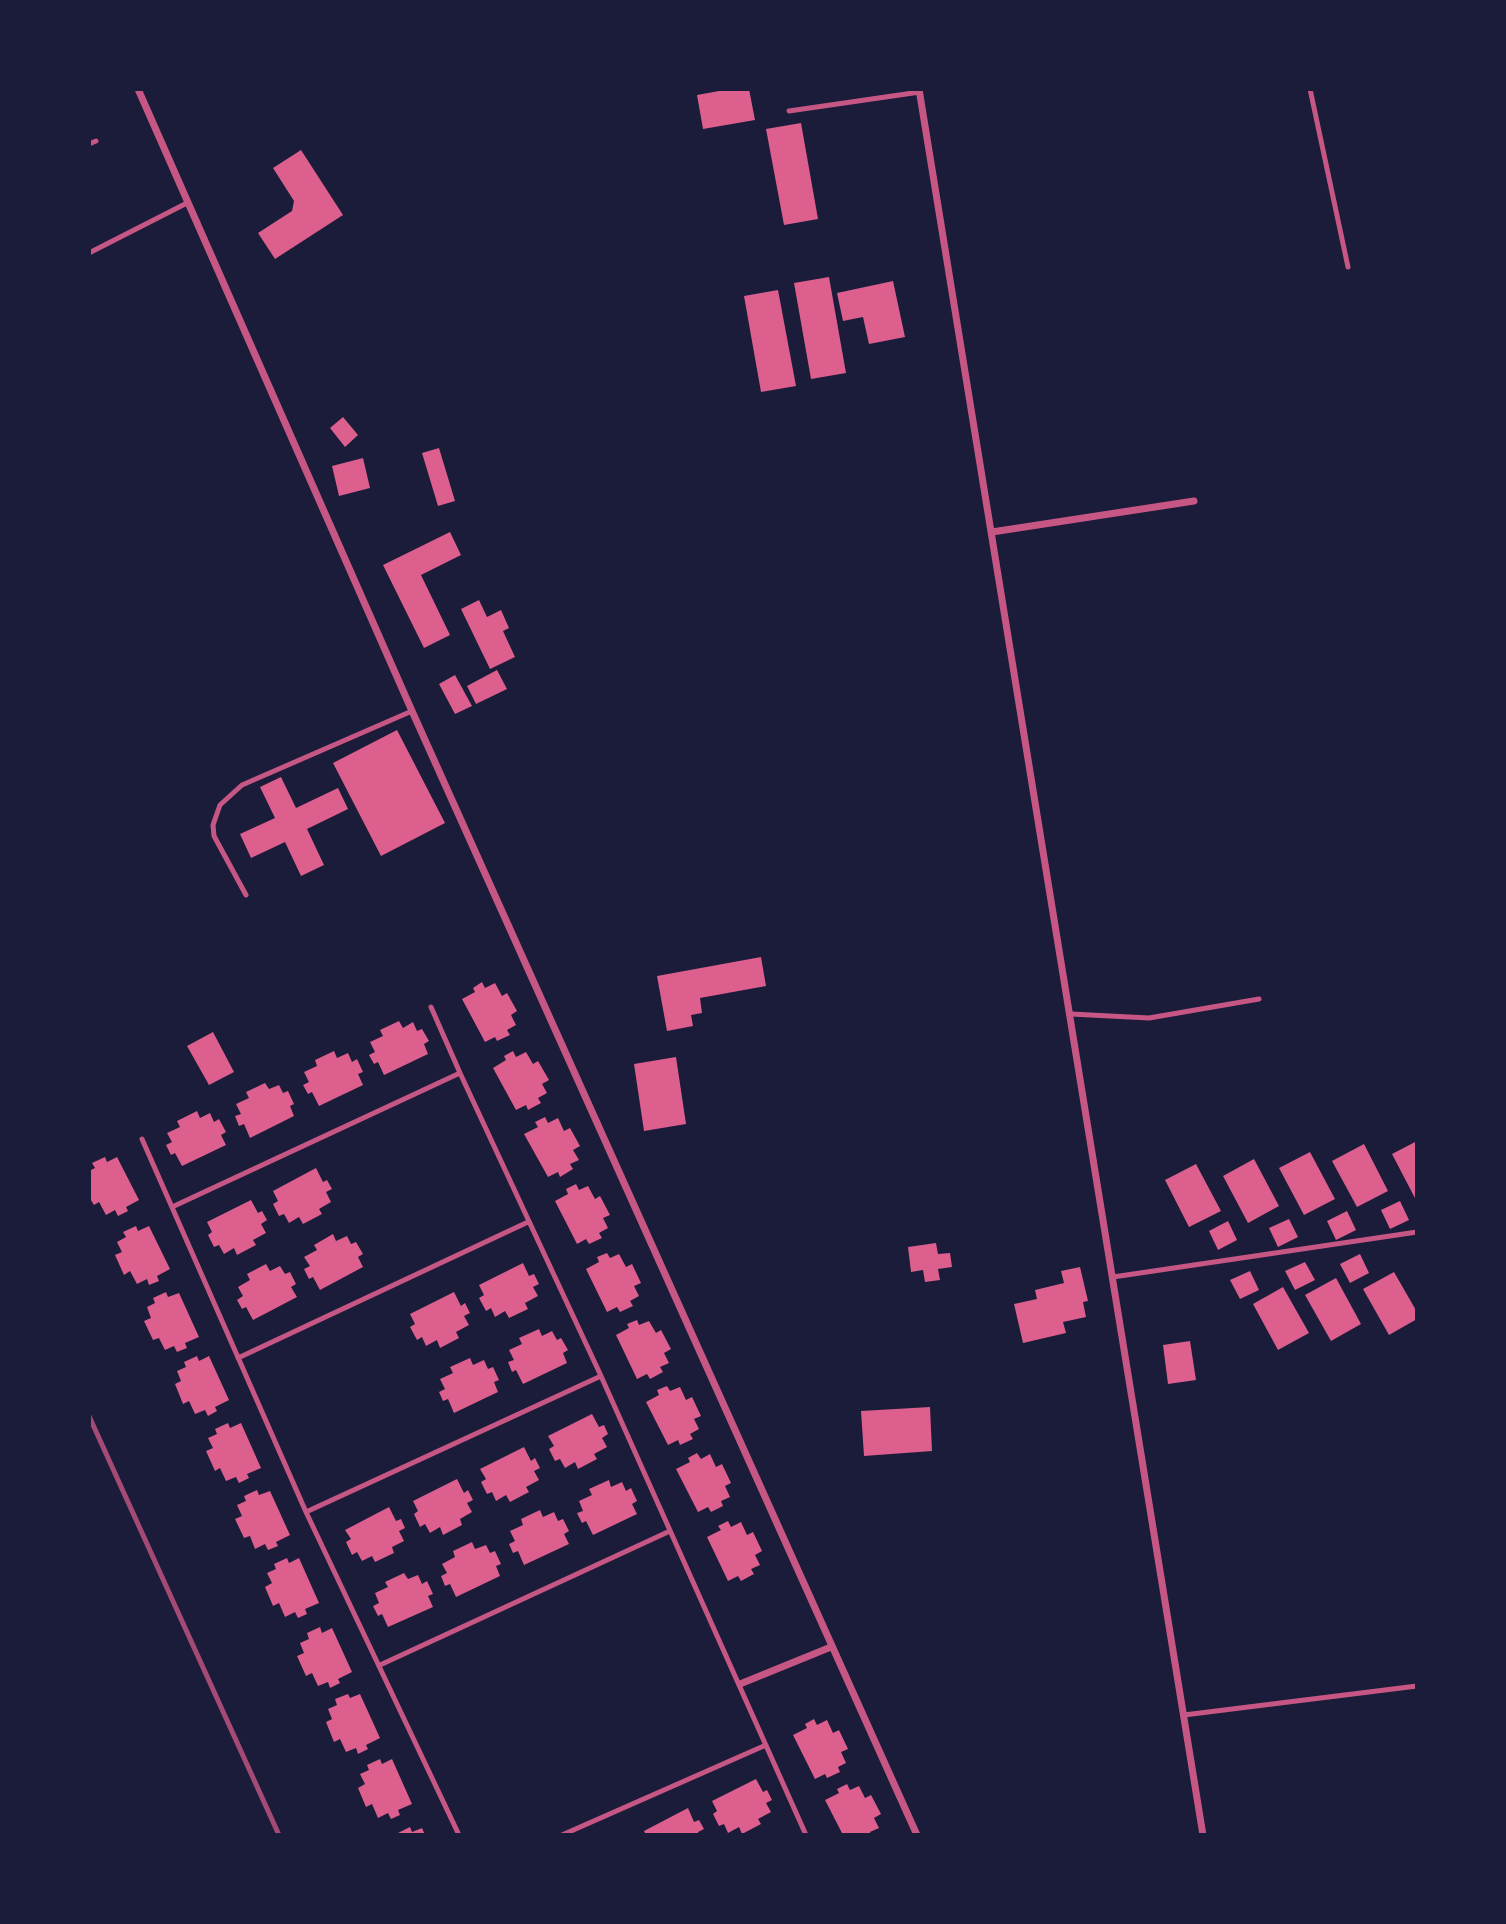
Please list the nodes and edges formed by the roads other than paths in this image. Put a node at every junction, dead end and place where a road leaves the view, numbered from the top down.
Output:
1 (138, 89) edge
2 (1310, 89) edge
3 (919, 90) edge
4 (789, 111) dead end
5 (96, 141) dead end
6 (89, 144) edge
7 (187, 203) junction
8 (89, 253) edge
9 (1348, 267) dead end
10 (1194, 500) dead end
11 (992, 533) junction
12 (412, 710) junction
13 (246, 895) dead end
14 (1259, 999) dead end
15 (431, 1007) dead end
16 (1071, 1014) junction
17 (460, 1073) junction
18 (142, 1139) dead end
19 (172, 1207) junction
20 (528, 1222) junction
21 (1417, 1232) edge
22 (1113, 1277) junction
23 (238, 1358) junction
24 (601, 1376) junction
25 (306, 1513) junction
26 (670, 1531) junction
27 (831, 1647) junction
28 (380, 1665) junction
29 (740, 1684) junction
30 (1417, 1686) edge
31 (1184, 1715) junction
32 (766, 1745) junction
33 (459, 1835) edge
34 (562, 1835) edge
35 (806, 1835) edge
36 (917, 1835) edge
37 (1203, 1835) edge

1 - 7 street
2 - 9 lane
3 - 4 lane
3 - 11 street
5 - 6 lane
7 - 8 lane
7 - 12 street
10 - 11 street
11 - 16 street
12 - 13 lane
12 - 27 street
14 - 16 lane
15 - 17 lane
16 - 22 street
17 - 19 lane
17 - 20 lane
18 - 19 lane
19 - 23 lane
20 - 23 lane
20 - 24 lane
21 - 22 lane
22 - 31 street
23 - 25 lane
24 - 25 lane
24 - 26 lane
25 - 28 lane
26 - 28 lane
26 - 29 lane
27 - 29 street
27 - 36 street
28 - 33 lane
29 - 32 lane
30 - 31 lane
31 - 37 street
32 - 34 lane
32 - 35 lane

